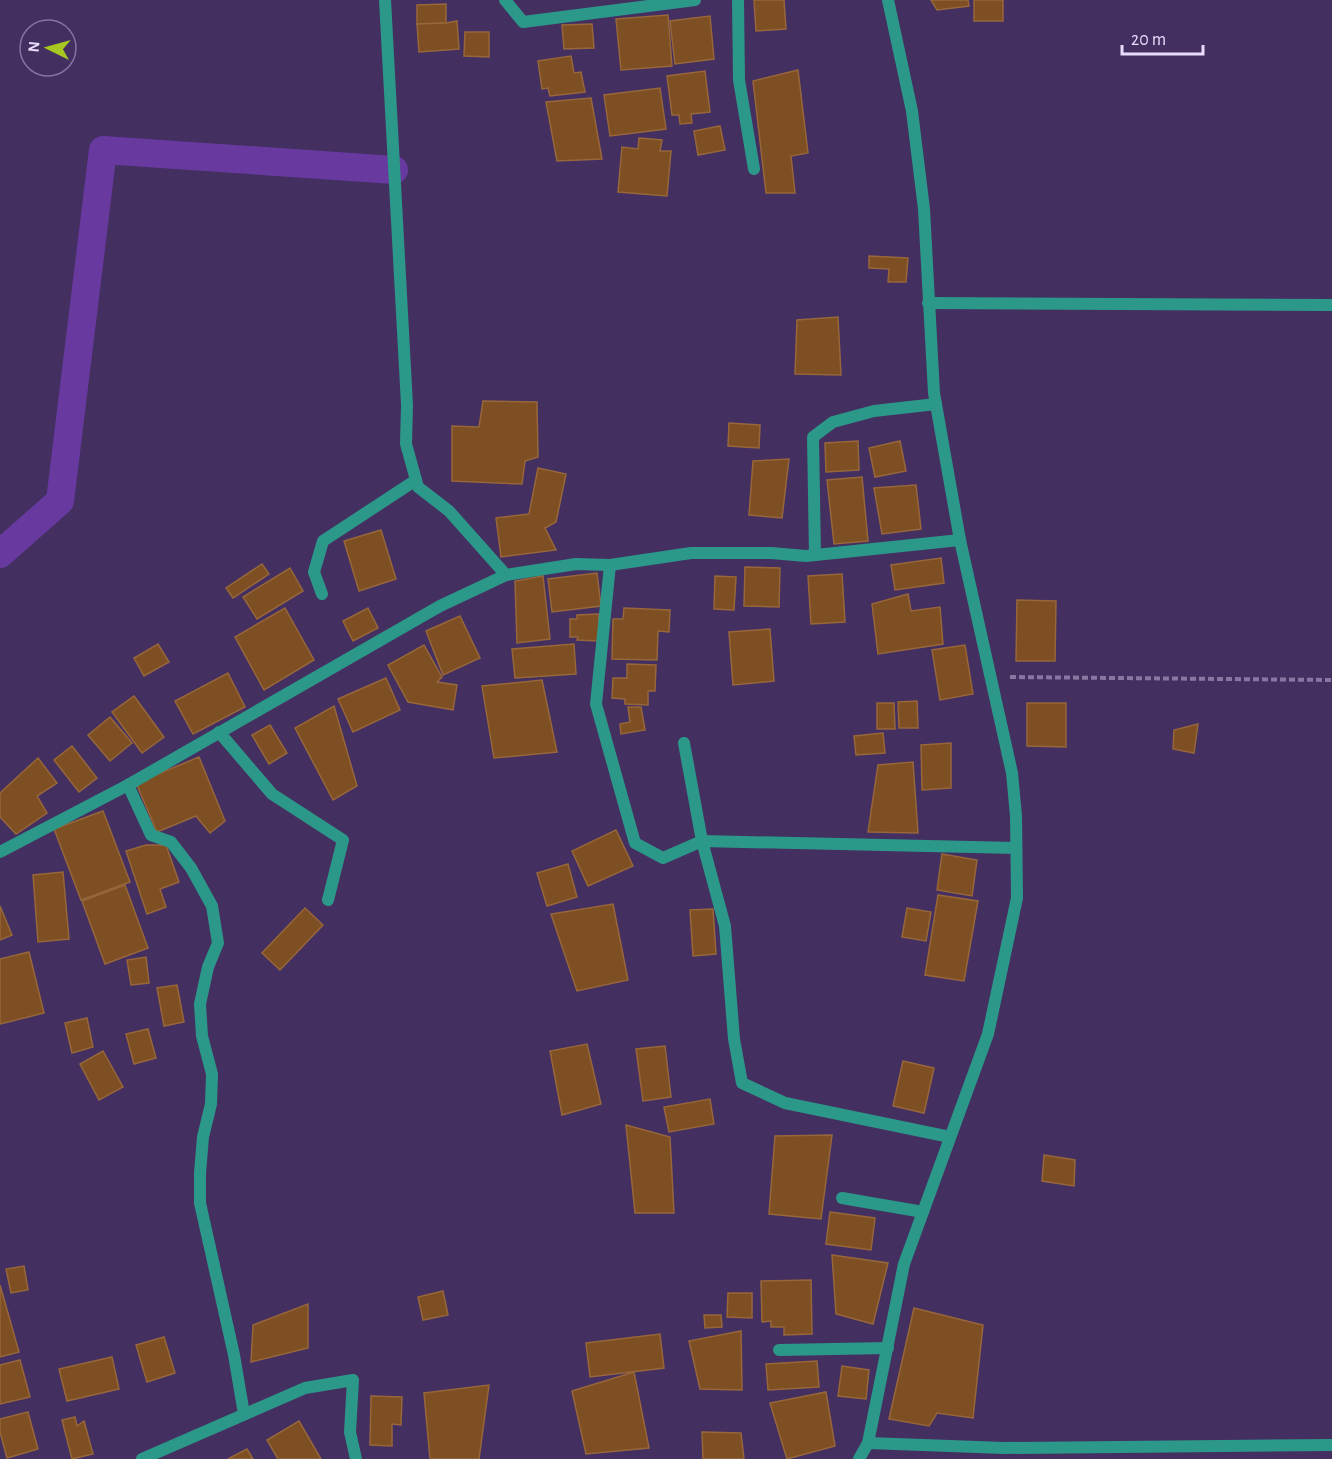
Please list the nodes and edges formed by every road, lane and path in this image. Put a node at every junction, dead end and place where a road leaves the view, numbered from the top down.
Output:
1 (385, 0) edge
2 (505, 0) edge
3 (696, 0) edge
4 (738, 0) edge
5 (888, 0) edge
6 (754, 169) dead end
7 (928, 303) junction
8 (1332, 305) edge
9 (936, 404) junction
10 (416, 480) junction
11 (960, 540) junction
12 (815, 555) junction
13 (610, 565) junction
14 (506, 575) junction
15 (322, 594) dead end
16 (991, 677) junction
17 (1332, 680) edge
18 (219, 732) junction
19 (684, 743) dead end
20 (128, 785) junction
21 (702, 841) junction
22 (1016, 848) junction
23 (0, 852) edge
24 (328, 900) dead end
25 (950, 1137) junction
26 (842, 1198) dead end
27 (923, 1212) junction
28 (888, 1348) junction
29 (779, 1350) dead end
30 (244, 1414) junction
31 (868, 1443) junction
32 (1332, 1445) edge
33 (1004, 1453) edge
34 (142, 1459) edge
35 (356, 1459) edge
36 (859, 1459) edge

1 - 10 street
2 - 3 street
4 - 6 street
5 - 7 street
7 - 8 street
7 - 9 street
9 - 11 street
9 - 12 street
10 - 14 street
10 - 15 street
11 - 12 street
11 - 16 street
12 - 13 street
13 - 14 street
13 - 21 street
14 - 18 street
16 - 17 path
16 - 22 street
18 - 20 street
18 - 24 street
19 - 21 street
20 - 23 street
20 - 30 street
21 - 22 street
21 - 25 street
22 - 25 street
25 - 27 street
26 - 27 street
27 - 28 street
28 - 29 street
28 - 31 street
30 - 34 street
30 - 35 street
31 - 33 street
31 - 36 street
32 - 33 street

